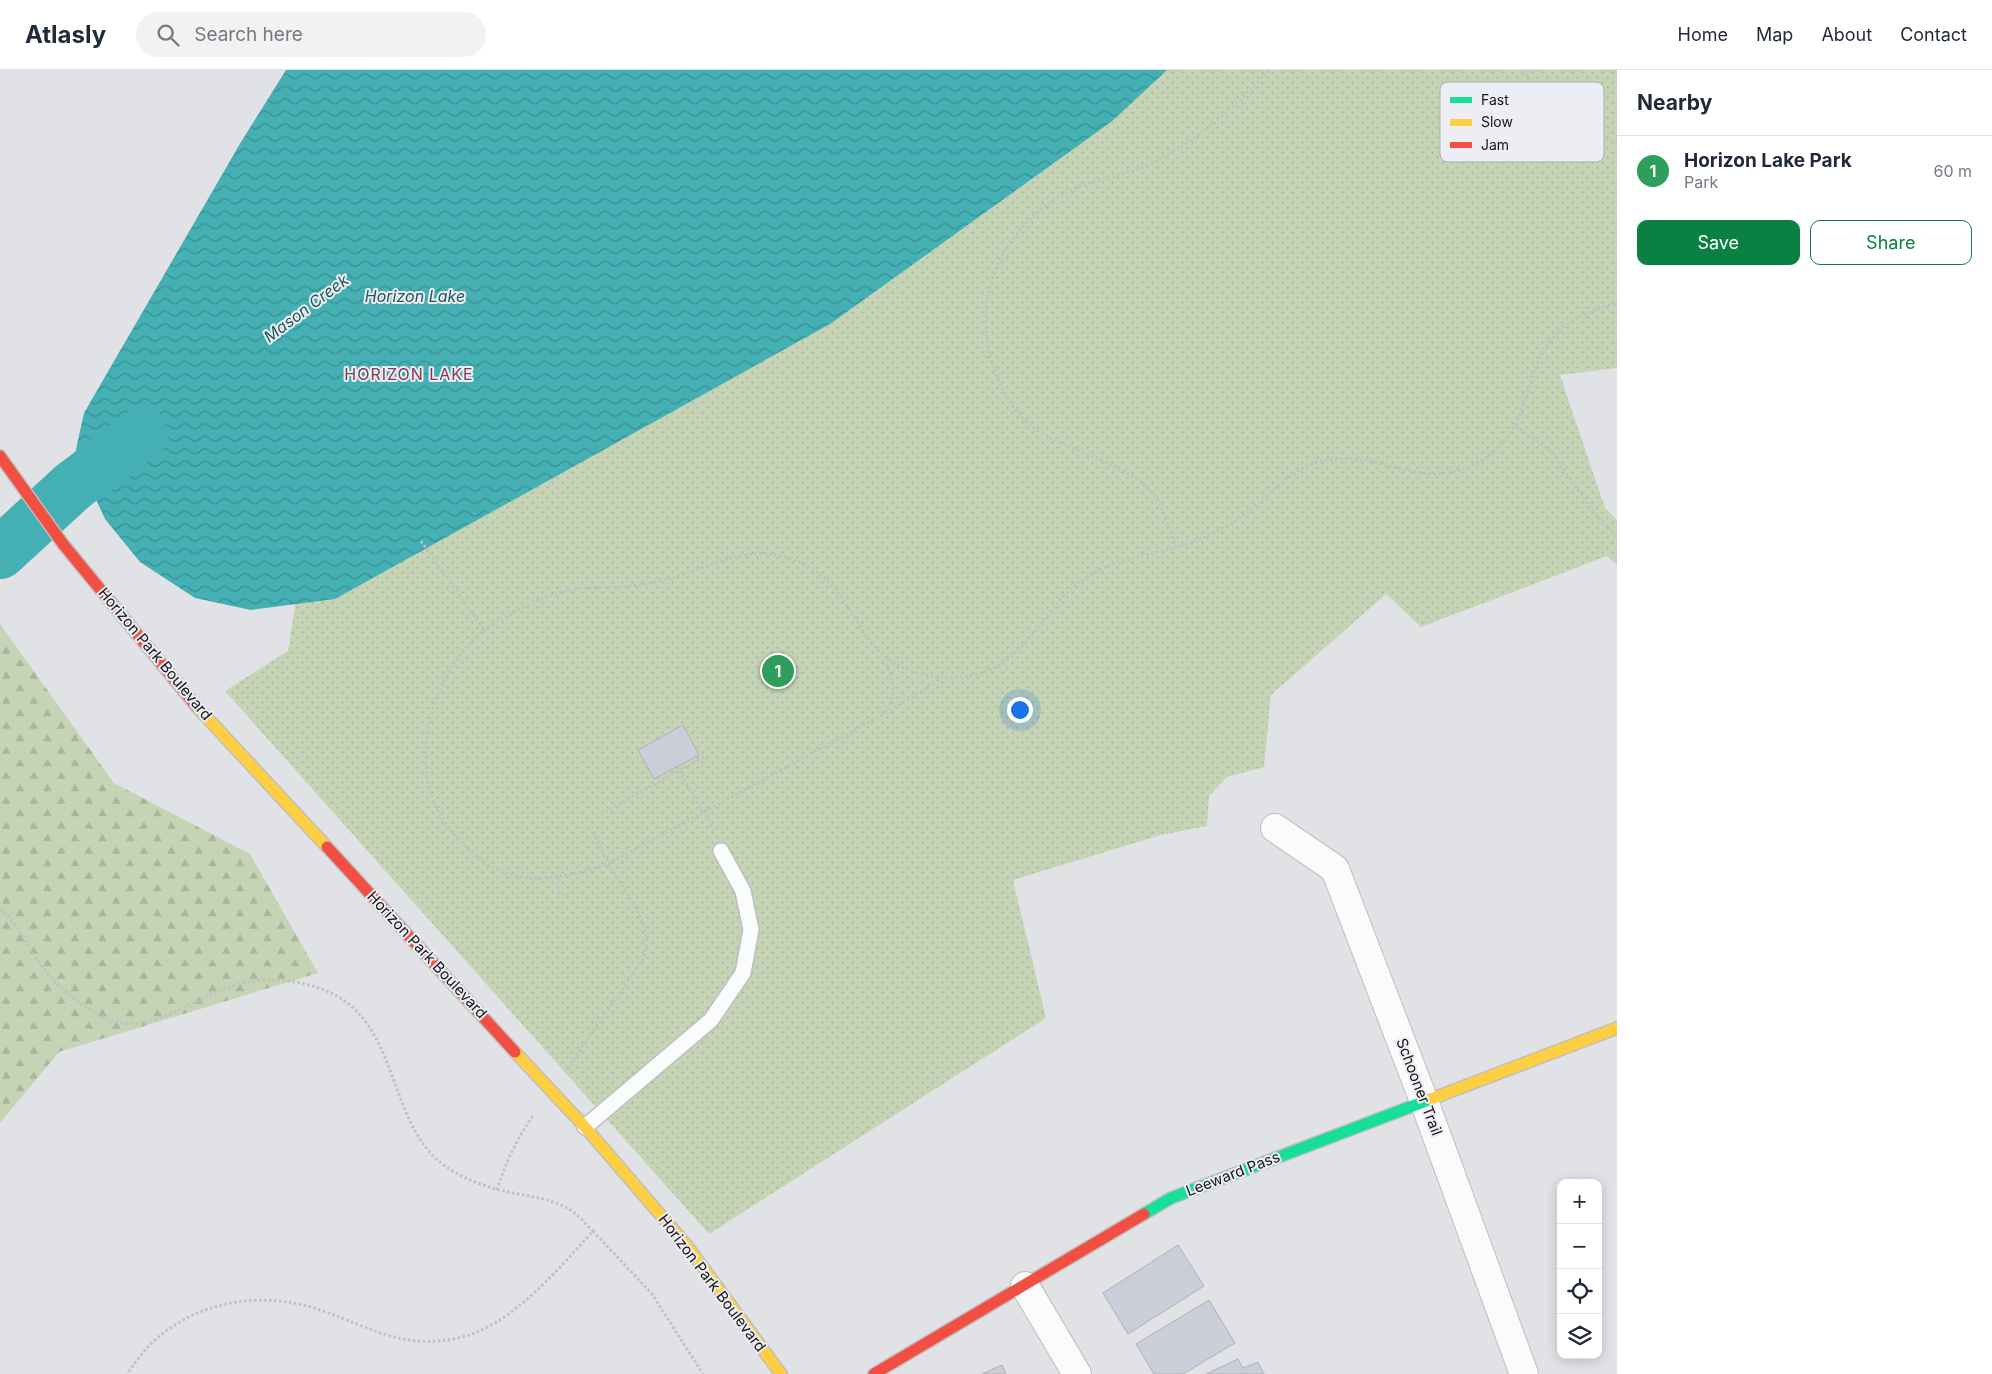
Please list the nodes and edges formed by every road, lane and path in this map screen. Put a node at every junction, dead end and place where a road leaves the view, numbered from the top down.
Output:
1 (1269, 70) edge
2 (1522, 70) edge
3 (1533, 82) edge
4 (1604, 138) edge
5 (1617, 143) edge
6 (1617, 304) edge
7 (1516, 426) junction
8 (0, 456) edge
9 (1617, 537) edge
10 (421, 541) dead end
11 (1176, 548) junction
12 (485, 631) junction
13 (885, 660) junction
14 (941, 679) junction
15 (884, 714) junction
16 (704, 756) dead end
17 (679, 771) junction
18 (702, 812) junction
19 (601, 814) dead end
20 (1275, 828) dead end
21 (594, 832) dead end
22 (721, 851) dead end
23 (608, 864) junction
24 (557, 877) junction
25 (568, 894) dead end
26 (0, 909) edge
27 (1617, 1028) edge
28 (566, 1070) dead end
29 (1424, 1101) junction
30 (537, 1109) dead end
31 (585, 1128) junction
32 (497, 1190) junction
33 (593, 1231) junction
34 (1025, 1286) junction
35 (127, 1374) edge
36 (703, 1374) edge
37 (781, 1374) edge
38 (874, 1374) edge
39 (1076, 1374) edge
40 (1524, 1374) edge

1 - 11 path
2 - 3 path
4 - 5 path
6 - 7 path
7 - 9 path
7 - 11 path
8 - 31 street, Horizon Park Boulevard
10 - 12 path
11 - 14 path
12 - 13 path
12 - 24 path
13 - 14 path
13 - 15 path
14 - 15 path
15 - 18 path
16 - 17 path
17 - 18 path
17 - 19 path
18 - 23 path
20 - 29 street, Schooner Trail
21 - 23 path
22 - 31 lane
23 - 24 path
23 - 28 path
24 - 25 path
26 - 32 path
27 - 29 street, Leeward Pass
29 - 34 street, Leeward Pass
29 - 40 street, Schooner Trail
30 - 32 path
31 - 37 street, Horizon Park Boulevard
32 - 33 path
33 - 35 path
33 - 36 path
34 - 38 street, Leeward Pass
34 - 39 street

